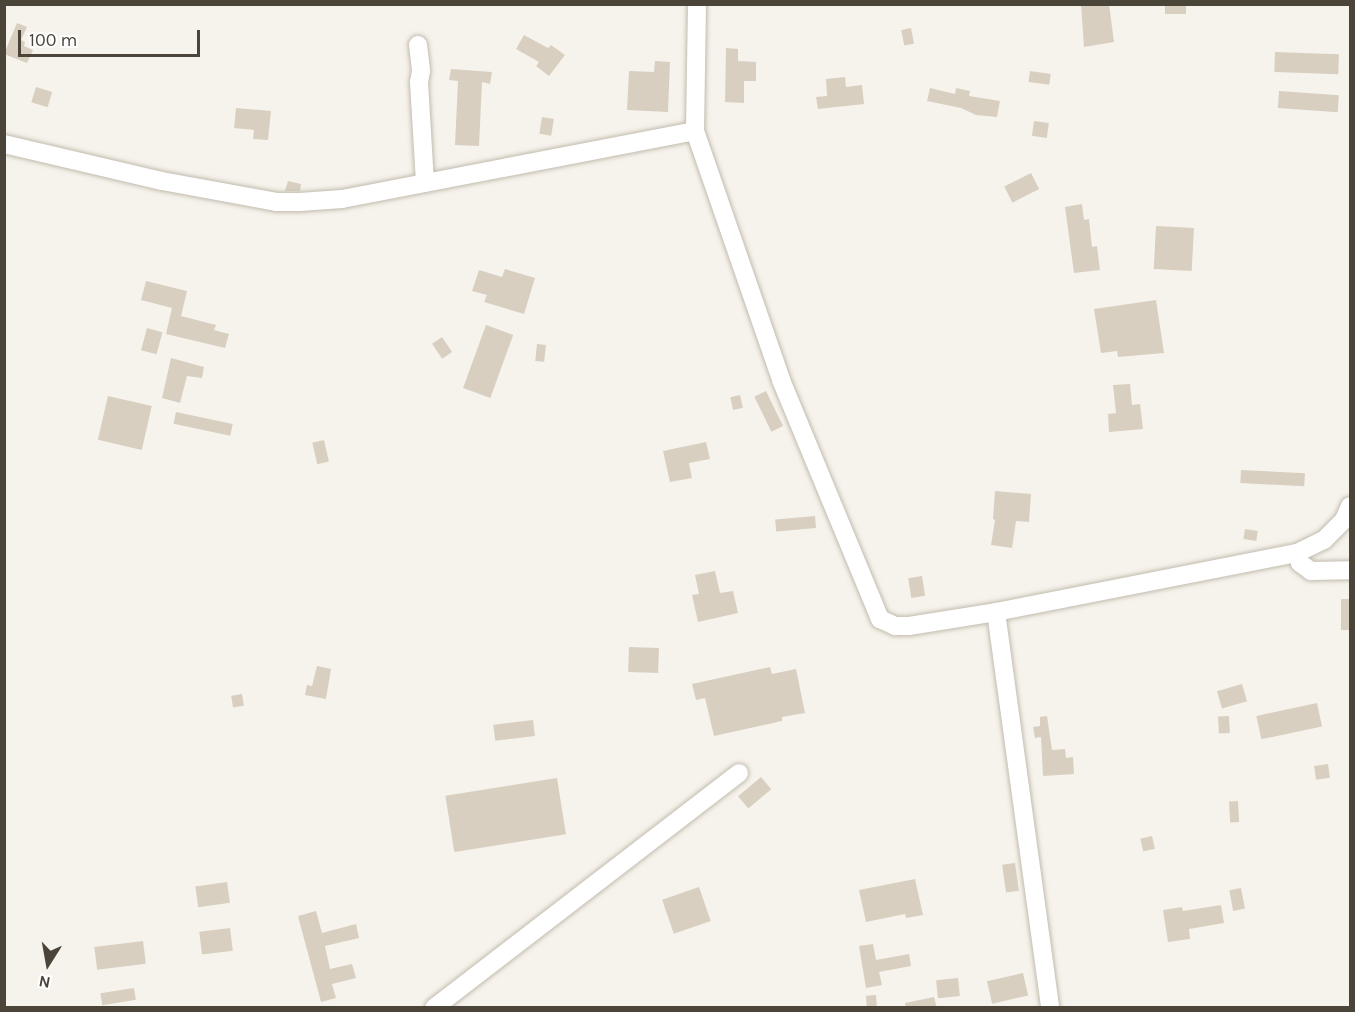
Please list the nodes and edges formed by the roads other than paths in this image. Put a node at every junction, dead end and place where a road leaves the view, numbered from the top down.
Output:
1 (697, 4) edge
2 (418, 45) dead end
3 (695, 131) junction
4 (4, 144) edge
5 (425, 183) junction
6 (1350, 506) edge
7 (1324, 540) junction
8 (1296, 553) junction
9 (1350, 570) edge
10 (1311, 571) junction
11 (996, 612) junction
12 (739, 773) dead end
13 (434, 1008) edge
14 (1050, 1008) edge

1 - 3 street
2 - 5 street
3 - 5 street
3 - 11 street
4 - 5 street
6 - 7 street
7 - 8 street
7 - 10 street
8 - 10 street
8 - 11 street
9 - 10 street
11 - 14 street
12 - 13 street

